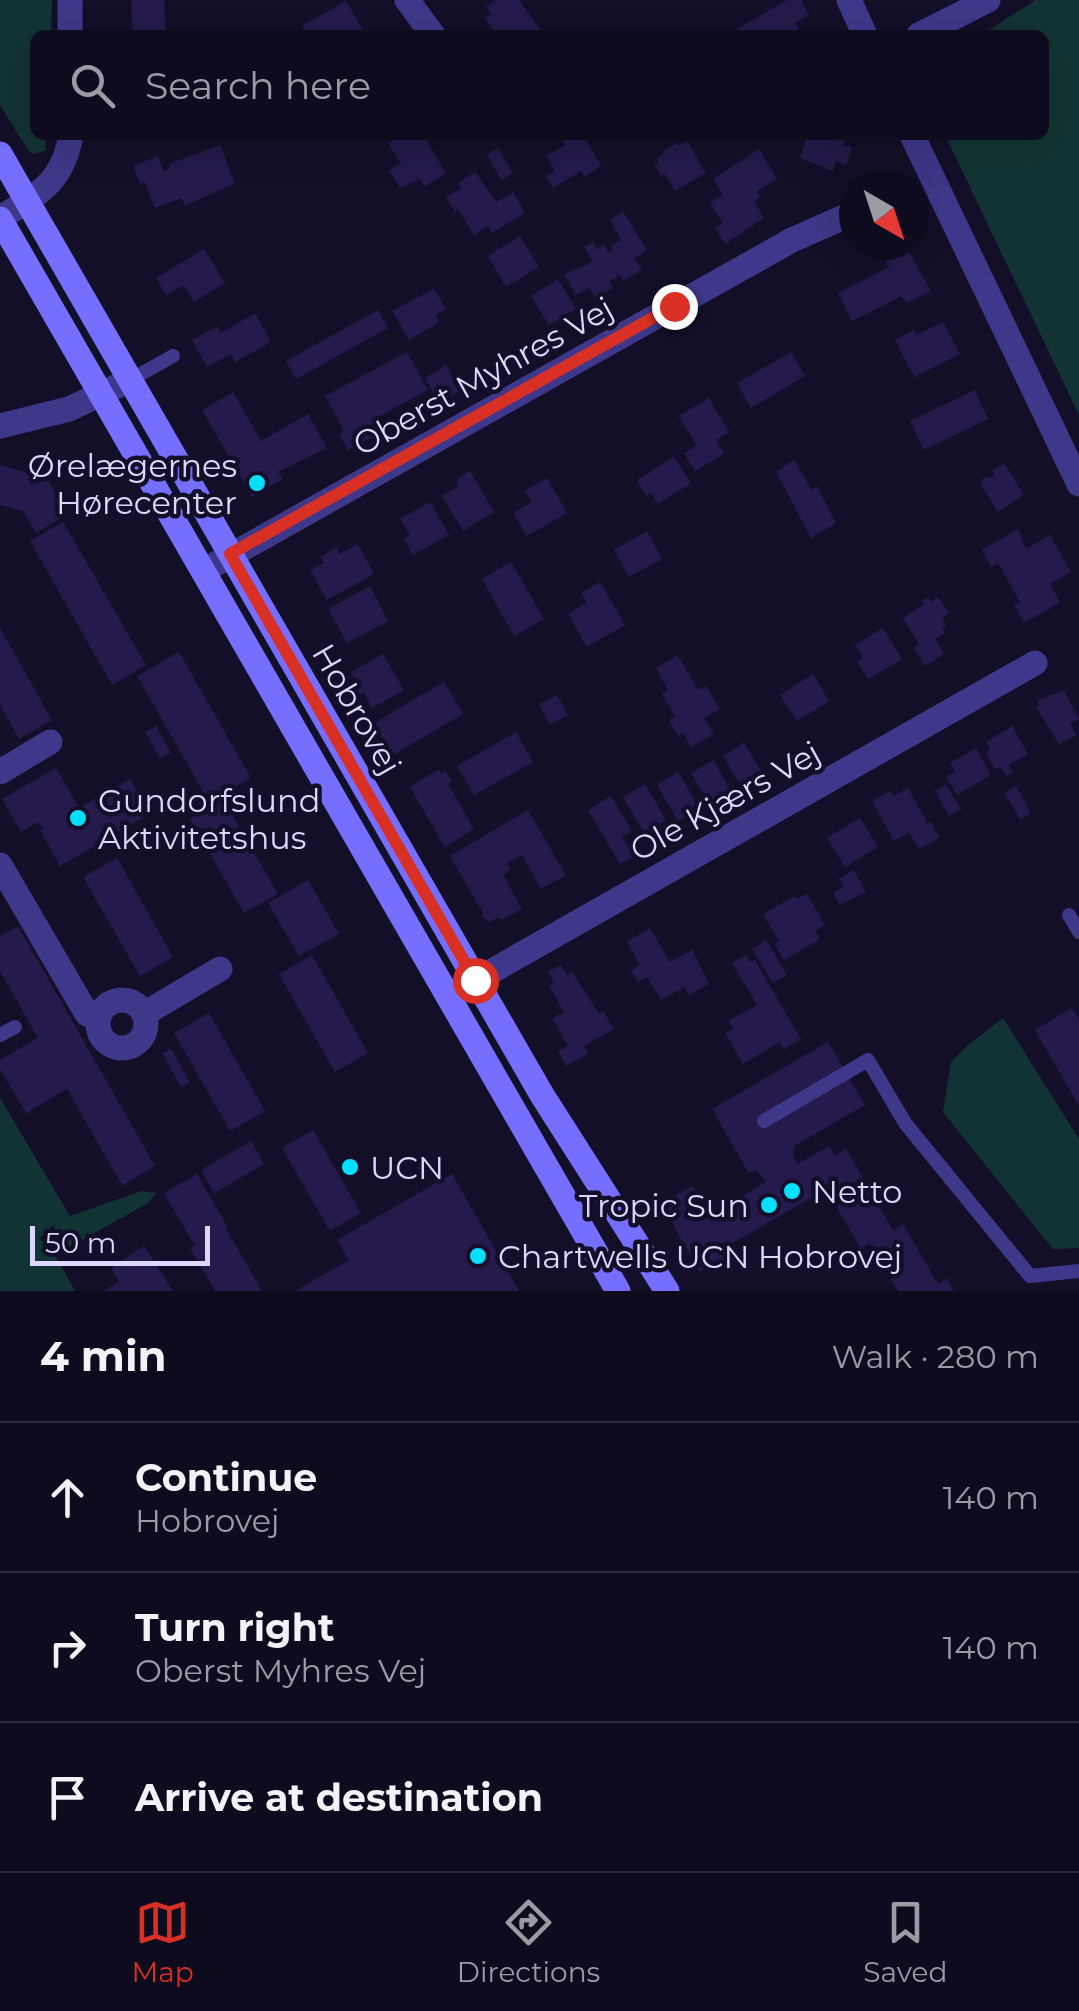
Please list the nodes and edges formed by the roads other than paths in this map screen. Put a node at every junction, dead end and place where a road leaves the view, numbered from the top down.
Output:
1 (70, 0) edge
2 (408, 0) edge
3 (849, 0) edge
4 (988, 0) edge
5 (70, 30) edge
6 (429, 30) edge
7 (863, 30) edge
8 (928, 30) edge
9 (70, 140) edge
10 (914, 140) edge
11 (0, 154) edge
12 (27, 201) junction
13 (0, 218) edge
14 (839, 220) edge
15 (173, 356) dead end
16 (130, 380) junction
17 (101, 394) junction
18 (0, 426) edge
19 (1079, 484) edge
20 (230, 554) junction
21 (202, 571) junction
22 (1035, 663) dead end
23 (50, 742) dead end
24 (2, 767) edge
25 (0, 865) edge
26 (1069, 914) dead end
27 (1079, 932) edge
28 (220, 969) dead end
29 (475, 980) junction
30 (448, 996) junction
31 (144, 1014) junction
32 (98, 1018) junction
33 (16, 1027) dead end
34 (0, 1035) edge
35 (764, 1120) dead end
36 (1079, 1272) edge
37 (618, 1291) edge
38 (667, 1291) edge

1 - 5 street
2 - 6 street
3 - 7 street
4 - 8 street
9 - 12 street
10 - 19 street
11 - 12 main road, Hobrovej
12 - 13 street
12 - 16 main road, Hobrovej
13 - 17 main road, Hobrovej
14 - 20 street, Oberst Myhres Vej
15 - 16 lane
16 - 17 street
16 - 20 main road, Hobrovej
17 - 18 street
17 - 21 main road, Hobrovej
20 - 21 street, Oberst Myhres Vej
20 - 29 main road, Hobrovej
21 - 30 main road, Hobrovej
22 - 29 street, Ole Kjærs Vej
23 - 24 street
25 - 32 street
26 - 27 lane
28 - 31 street
29 - 30 street, Ole Kjærs Vej
29 - 38 main road, Hobrovej
30 - 37 main road, Hobrovej
31 - 32 street
31 - 32 street
33 - 34 lane
35 - 36 lane

